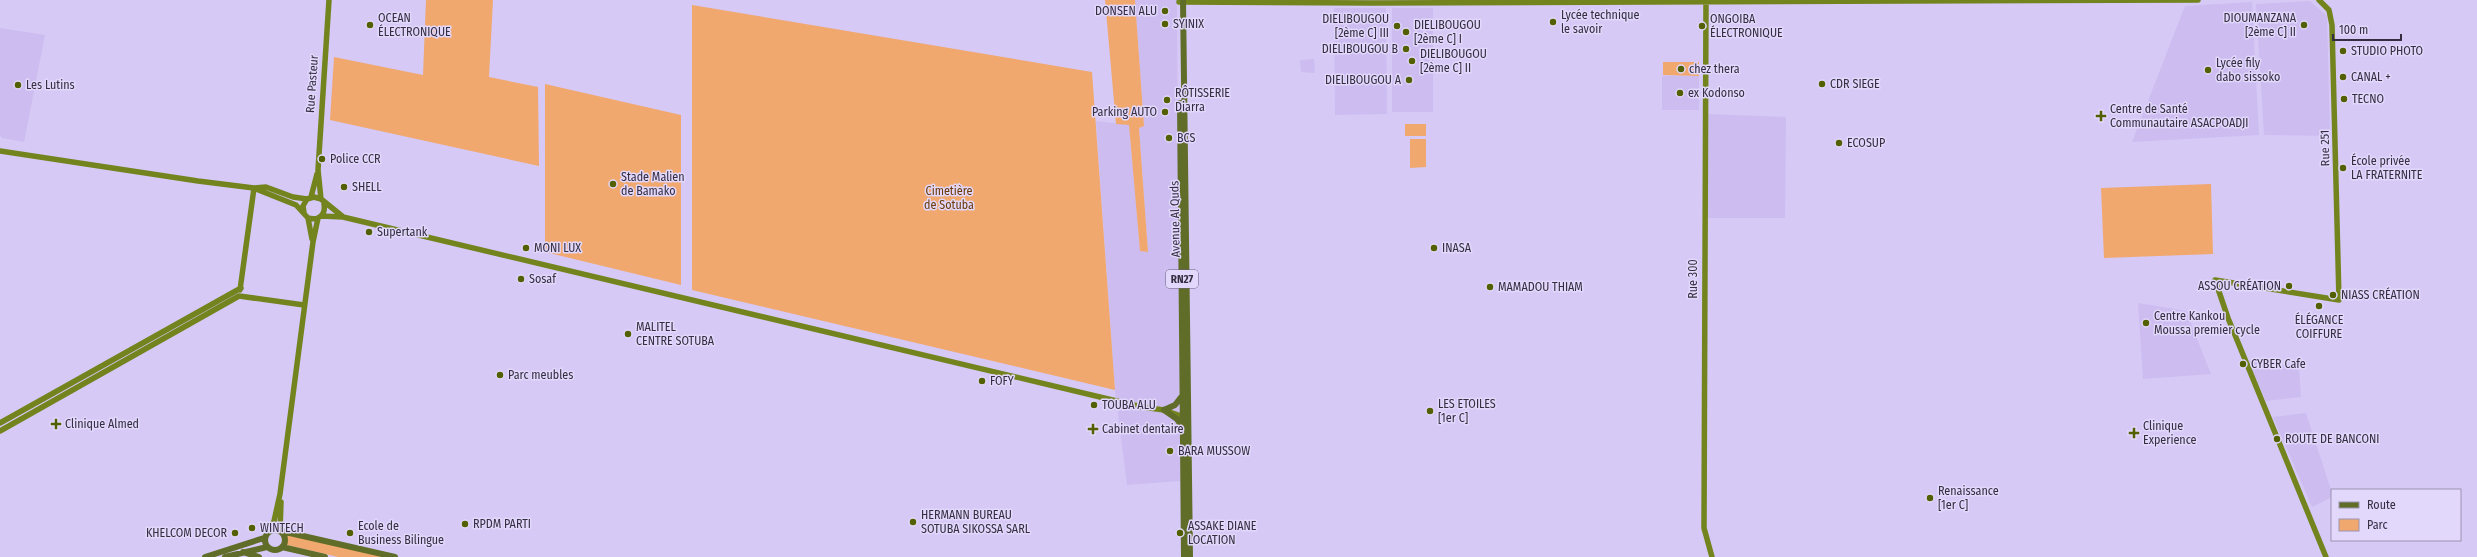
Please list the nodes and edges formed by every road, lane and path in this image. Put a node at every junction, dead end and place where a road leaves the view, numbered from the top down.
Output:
1 (329, 0) edge
2 (2198, 0) edge
3 (2319, 0) edge
4 (1181, 1) edge
5 (1706, 1) edge
6 (0, 151) edge
7 (318, 170) junction
8 (254, 188) junction
9 (309, 198) junction
10 (322, 201) junction
11 (306, 216) junction
12 (320, 217) junction
13 (343, 217) junction
14 (313, 242) junction
15 (241, 288) junction
16 (240, 296) junction
17 (304, 305) junction
18 (1182, 396) junction
19 (1164, 410) junction
20 (1185, 417) junction
21 (0, 423) edge
22 (1183, 428) junction
23 (0, 431) edge
24 (280, 494) junction
25 (281, 531) junction
26 (268, 532) junction
27 (264, 538) junction
28 (267, 547) junction
29 (282, 547) junction
30 (241, 552) junction
31 (205, 557) edge
32 (225, 557) edge
33 (259, 557) edge
34 (325, 557) edge
35 (395, 557) edge
36 (1184, 557) edge
37 (1190, 557) edge
38 (1712, 557) edge
39 (2326, 557) edge

1 - 7 street, Rue Pasteur
2 - 5 street
3 - 39 street, Rue 251
4 - 5 street
4 - 18 main road, Avenue Al Quds / RN27
4 - 20 main road, Avenue Al Quds / RN27
5 - 38 street, Rue 300
6 - 8 street
7 - 9 street
7 - 10 street
8 - 9 street
8 - 11 street
8 - 15 street
9 - 10 street
9 - 11 street
10 - 12 street
10 - 13 street
11 - 12 street
11 - 14 street
12 - 13 street
12 - 14 street
13 - 19 street
14 - 17 street
15 - 16 street
15 - 21 street
16 - 17 street
16 - 23 street
17 - 24 street
18 - 19 main road
18 - 20 main road, Avenue Al Quds / RN27
19 - 20 street
19 - 22 main road
20 - 22 main road, Avenue Al Quds / RN27
20 - 37 main road, Avenue Al Quds / RN27
22 - 36 main road, Avenue Al Quds / RN27
24 - 25 street
24 - 26 street
25 - 26 main road
25 - 29 main road
25 - 35 main road
26 - 27 main road
27 - 28 main road
27 - 31 main road
28 - 29 main road
28 - 30 main road
29 - 34 main road
30 - 32 main road
30 - 33 main road

